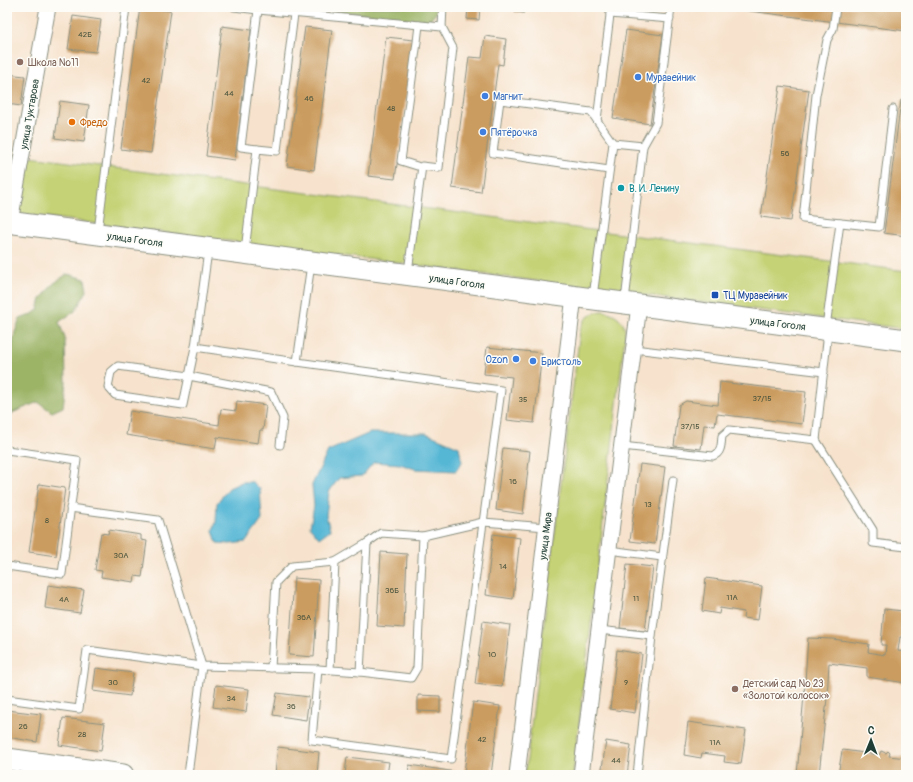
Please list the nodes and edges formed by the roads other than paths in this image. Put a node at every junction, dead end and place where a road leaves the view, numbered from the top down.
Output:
1 (48, 7) edge
2 (126, 7) edge
3 (234, 7) edge
4 (443, 7) edge
5 (671, 7) edge
6 (836, 7) edge
7 (258, 10) junction
8 (611, 10) edge
9 (294, 14) junction
10 (670, 19) junction
11 (418, 25) junction
12 (442, 27) junction
13 (894, 109) dead end
14 (597, 120) junction
15 (613, 142) junction
16 (643, 146) junction
17 (257, 149) junction
18 (417, 166) dead end
19 (609, 170) junction
20 (8, 222) edge
21 (840, 223) junction
22 (98, 234) junction
23 (209, 248) junction
24 (245, 253) junction
25 (311, 262) junction
26 (408, 274) junction
27 (583, 297) junction
28 (632, 304) junction
29 (827, 329) junction
30 (906, 340) edge
31 (195, 347) junction
32 (634, 349) junction
33 (297, 362) junction
34 (824, 372) junction
35 (189, 376) junction
36 (816, 440) junction
37 (280, 445) dead end
38 (622, 446) junction
39 (7, 450) edge
40 (673, 480) dead end
41 (70, 508) junction
42 (483, 522) junction
43 (546, 527) junction
44 (422, 536) junction
45 (367, 543) junction
46 (906, 547) edge
47 (609, 550) junction
48 (662, 557) junction
49 (336, 562) junction
50 (7, 566) edge
51 (599, 630) junction
52 (652, 636) junction
53 (202, 666) junction
54 (270, 668) junction
55 (318, 669) junction
56 (330, 670) junction
57 (360, 672) junction
58 (7, 699) edge
59 (7, 759) edge
60 (122, 775) edge
61 (188, 775) edge
62 (517, 775) edge
63 (581, 775) edge
64 (637, 775) edge

1 - 20 street, улица Туктарова
2 - 22 lane
3 - 7 lane
4 - 12 lane
5 - 10 lane
6 - 21 lane
7 - 9 lane
7 - 17 lane
8 - 10 lane
8 - 14 lane
9 - 11 lane
9 - 17 lane
10 - 16 lane
11 - 12 lane
11 - 18 lane
12 - 26 lane
13 - 21 lane
14 - 15 lane
14 - 19 lane
15 - 16 lane
15 - 19 lane
16 - 28 lane
17 - 24 lane
19 - 27 lane
20 - 22 main road, улица Гоголя
21 - 29 lane
22 - 23 main road, улица Гоголя
23 - 24 main road, улица Гоголя
23 - 31 lane
24 - 25 main road, улица Гоголя
25 - 26 main road, улица Гоголя
25 - 33 lane
26 - 27 main road, улица Гоголя
27 - 28 main road, улица Гоголя
27 - 43 street, улица Мира
28 - 29 main road, улица Гоголя
28 - 32 street
29 - 30 main road, улица Гоголя
29 - 34 lane
31 - 33 lane
31 - 35 lane
32 - 34 lane
32 - 38 street
33 - 42 lane
34 - 36 lane
35 - 35 lane
35 - 37 lane
36 - 38 lane
36 - 46 lane
38 - 47 street
39 - 41 lane
40 - 48 lane
41 - 50 lane
41 - 53 lane
42 - 43 lane
42 - 44 lane
42 - 55 lane
43 - 62 street, улица Мира
44 - 45 lane
44 - 57 lane
45 - 49 lane
45 - 57 lane
47 - 48 lane
47 - 51 street
48 - 52 lane
49 - 54 lane
49 - 56 lane
51 - 52 lane
51 - 63 street
52 - 64 lane
53 - 54 lane
53 - 58 lane
53 - 61 lane
54 - 55 lane
55 - 56 lane
56 - 57 lane
59 - 60 main road

